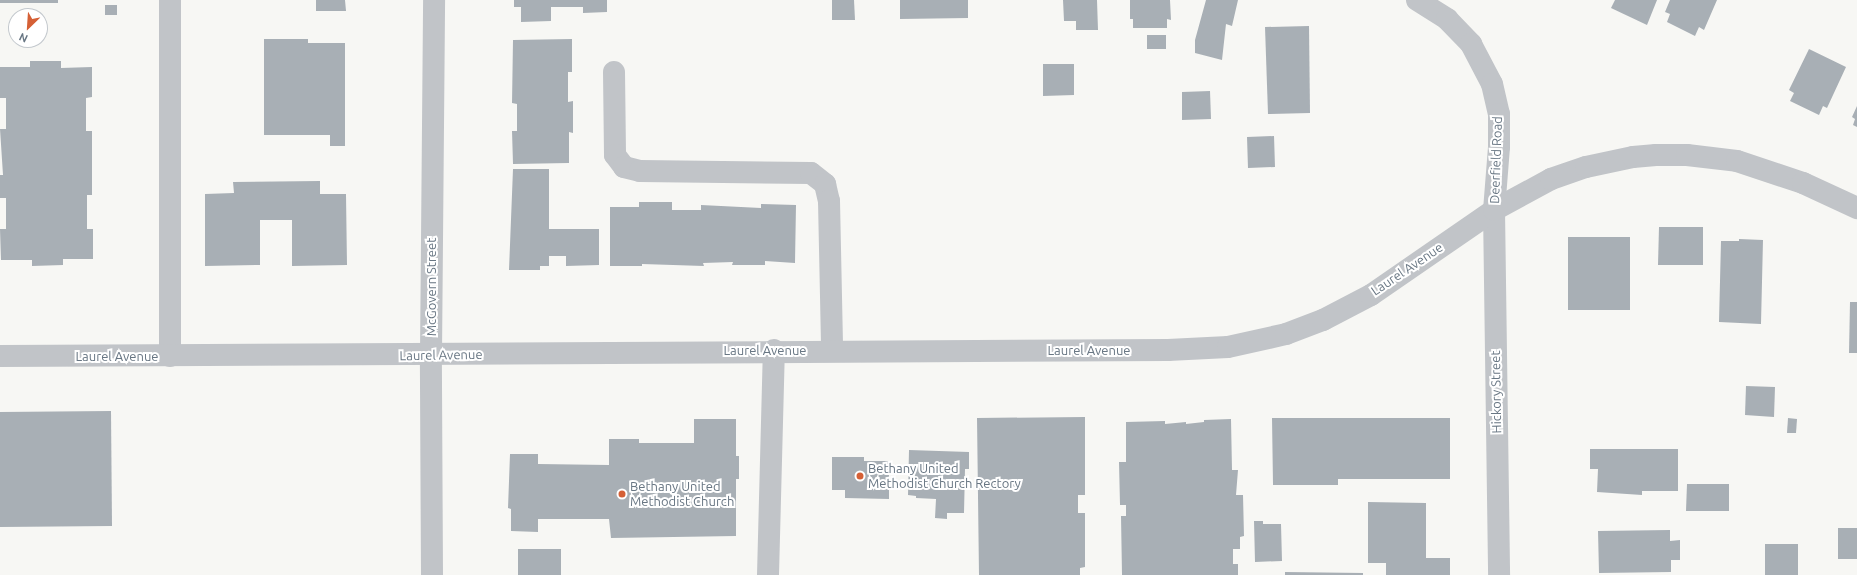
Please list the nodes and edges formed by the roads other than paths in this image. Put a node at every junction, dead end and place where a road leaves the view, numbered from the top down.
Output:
1 (170, 0) edge
2 (434, 0) edge
3 (1417, 0) edge
4 (614, 72) dead end
5 (1857, 208) edge
6 (1494, 210) junction
7 (774, 350) junction
8 (832, 350) junction
9 (431, 355) junction
10 (0, 356) edge
11 (170, 356) junction
12 (432, 575) edge
13 (768, 575) edge
14 (1499, 575) edge

1 - 11 street
2 - 9 street, McGovern Street
3 - 6 street, Deerfield Road
4 - 8 street
5 - 6 street, Deerfield Road
6 - 8 street, Laurel Avenue
6 - 14 street, Hickory Street
7 - 8 street, Laurel Avenue
7 - 9 street, Laurel Avenue
7 - 13 street
9 - 11 street, Laurel Avenue
9 - 12 street, McGovern Street
10 - 11 street, Laurel Avenue

